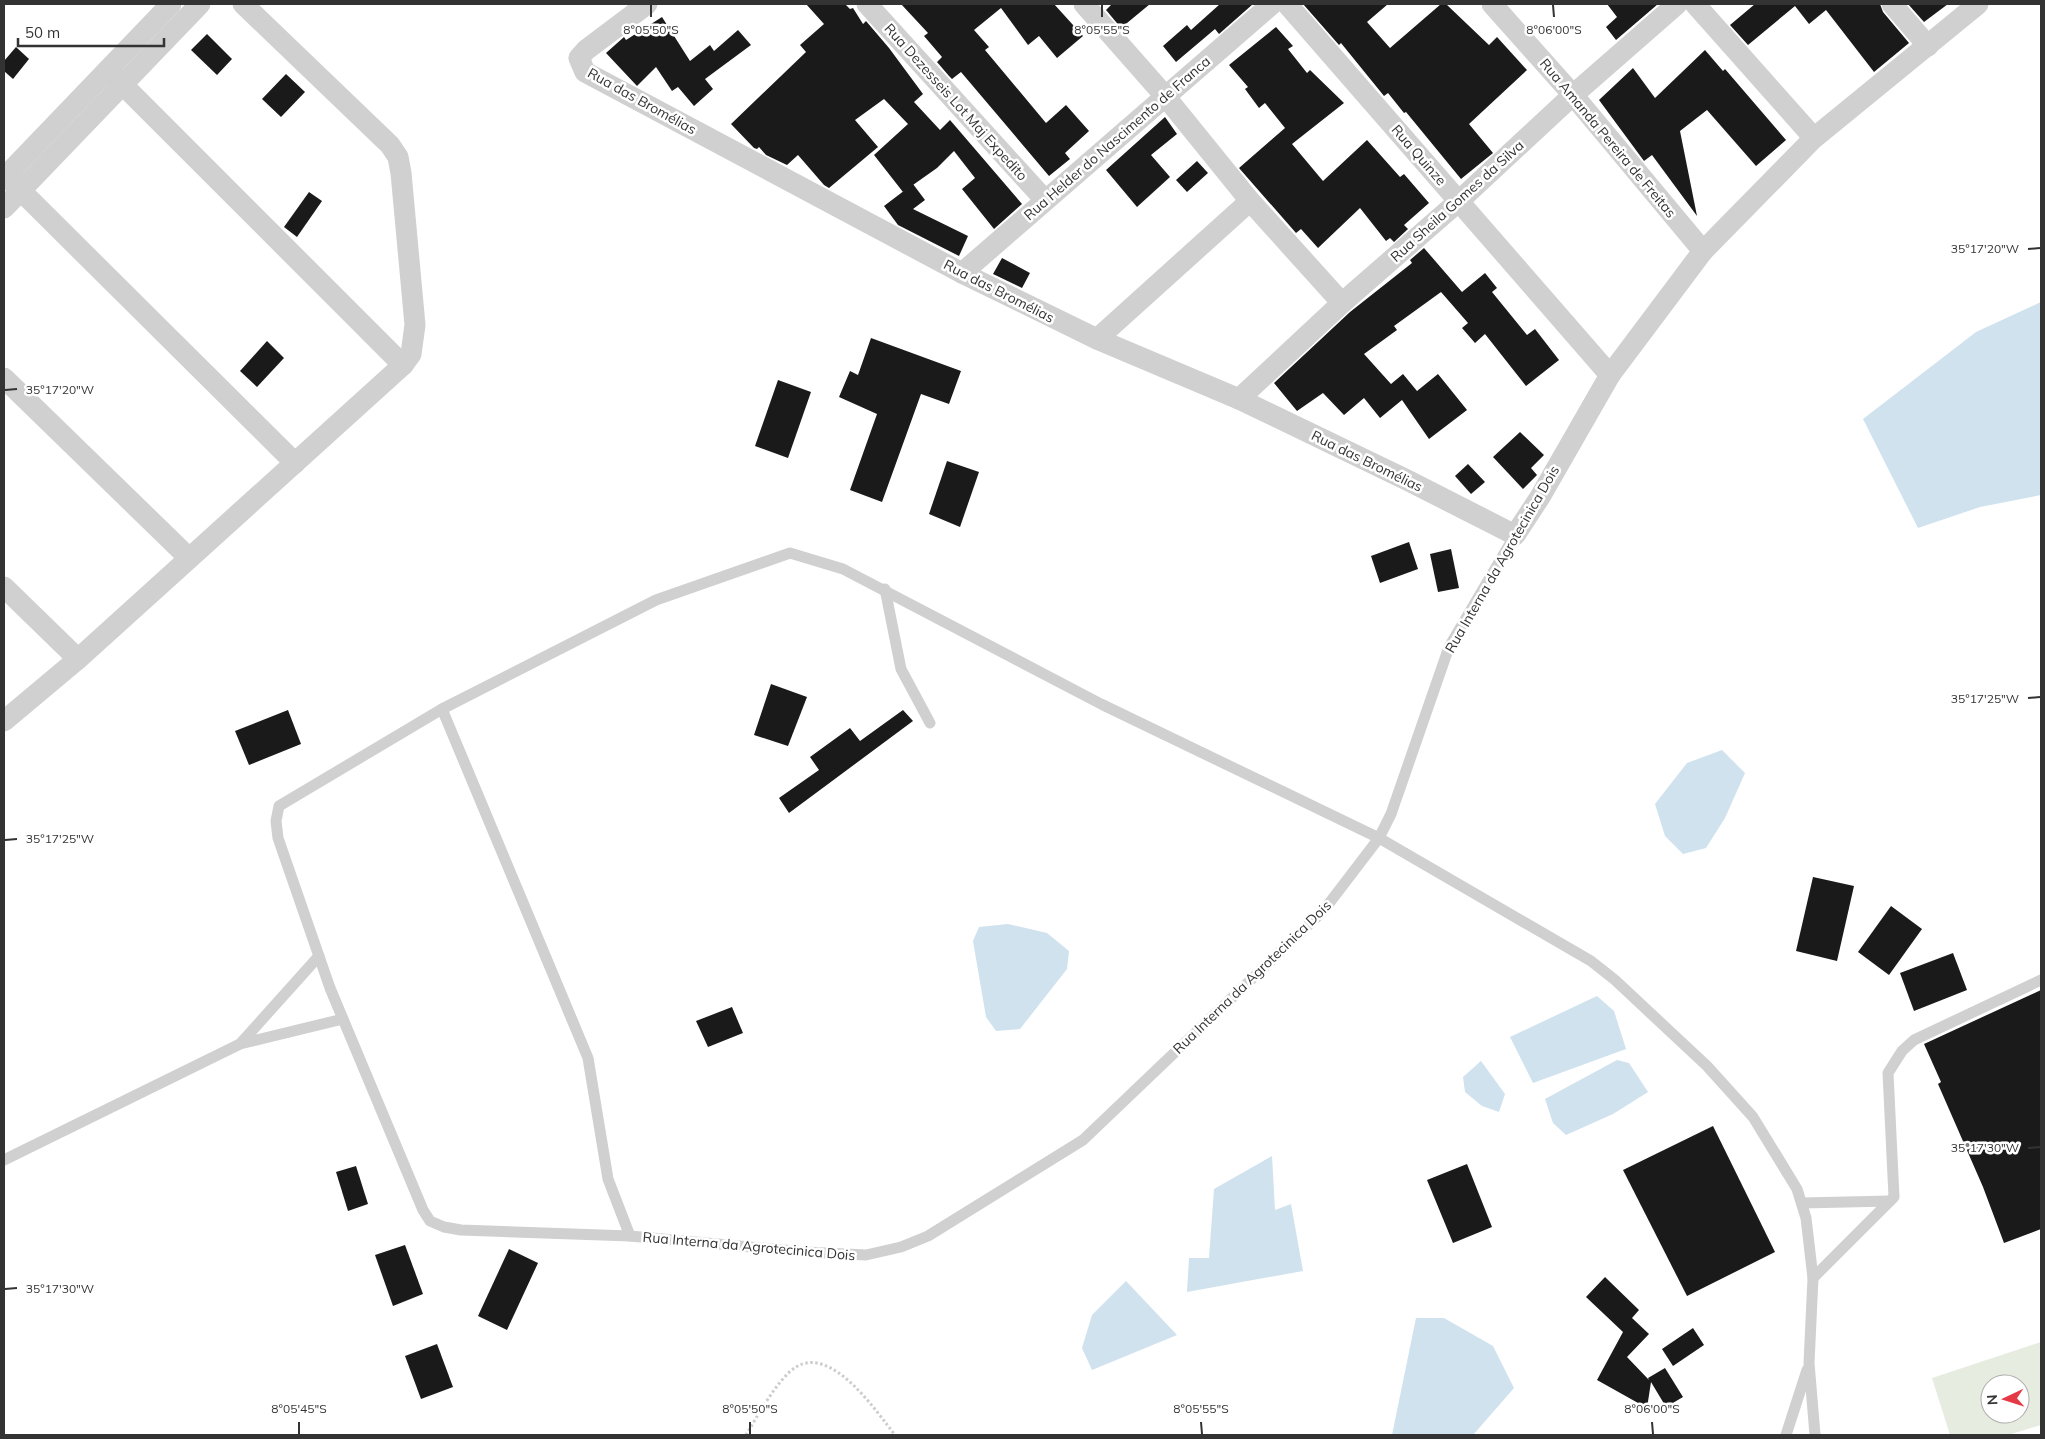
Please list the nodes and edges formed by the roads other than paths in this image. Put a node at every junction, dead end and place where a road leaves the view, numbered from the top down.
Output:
1 (171, 4) edge
2 (200, 4) edge
3 (243, 4) edge
4 (647, 4) edge
5 (867, 4) edge
6 (1084, 4) edge
7 (1272, 4) edge
8 (1287, 4) edge
9 (1492, 4) edge
10 (1677, 4) edge
11 (1695, 4) edge
12 (1892, 4) edge
13 (1978, 4) edge
14 (1928, 46) junction
15 (108, 70) junction
16 (123, 85) junction
17 (1573, 95) junction
18 (1165, 96) junction
19 (1814, 138) junction
20 (4, 176) edge
21 (20, 191) junction
22 (1045, 200) junction
23 (1250, 201) junction
24 (1459, 201) junction
25 (4, 208) edge
26 (1703, 250) junction
27 (962, 273) junction
28 (1342, 303) junction
29 (1097, 339) junction
30 (402, 365) junction
31 (1610, 375) junction
32 (4, 378) edge
33 (1239, 399) junction
34 (295, 463) junction
35 (1515, 535) junction
36 (189, 558) junction
37 (4, 587) edge
38 (885, 589) junction
39 (78, 659) junction
40 (442, 709) junction
41 (4, 721) edge
42 (930, 723) dead end
43 (1379, 838) junction
44 (320, 956) junction
45 (2041, 980) edge
46 (343, 1020) junction
47 (240, 1044) junction
48 (4, 1160) edge
49 (1890, 1201) junction
50 (1802, 1203) junction
51 (630, 1236) junction
52 (1813, 1278) junction
53 (1809, 1363) junction
54 (1786, 1435) edge
55 (1815, 1435) edge

1 - 15 street
2 - 16 street
3 - 30 street
4 - 27 street, Rua das Bromélias
5 - 22 street, Rua Dezesseis Lot Maj Expedito
6 - 18 street
7 - 18 street, Rua Helder do Nascimento de Franca
8 - 24 street, Rua Quinze
9 - 17 street, Rua Amanda Pereira de Freitas
10 - 17 street, Rua Sheila Gomes da Silva
11 - 19 street
12 - 14 street
13 - 14 street, Rua Interna da Agrotecinica Dois
14 - 19 street, Rua Interna da Agrotecinica Dois
15 - 16 street
15 - 20 street
16 - 21 street
16 - 30 street
17 - 24 street, Rua Sheila Gomes da Silva
17 - 26 street, Rua Amanda Pereira de Freitas
18 - 22 street, Rua Helder do Nascimento de Franca
18 - 23 street
19 - 26 street, Rua Interna da Agrotecinica Dois
20 - 21 street
21 - 25 street
21 - 34 street
22 - 27 street, Rua Helder do Nascimento de Franca
23 - 28 street
23 - 29 street
24 - 28 street, Rua Sheila Gomes da Silva
24 - 31 street, Rua Quinze
26 - 31 street, Rua Interna da Agrotecinica Dois
27 - 29 street, Rua das Bromélias
28 - 33 street, Rua Sheila Gomes da Silva
29 - 33 street, Rua das Bromélias
30 - 34 street
31 - 35 street, Rua Interna da Agrotecinica Dois
32 - 36 street
33 - 35 street, Rua das Bromélias
34 - 36 street
35 - 43 lane, Rua Interna da Agrotecinica Dois
36 - 39 street
37 - 39 street
38 - 40 lane
38 - 42 lane
38 - 43 lane
39 - 41 street
40 - 44 lane
40 - 51 lane
43 - 50 lane
43 - 51 lane, Rua Interna da Agrotecinica Dois
44 - 46 lane
44 - 47 lane
45 - 49 lane
46 - 47 lane
46 - 51 lane, Rua Interna da Agrotecinica Dois
47 - 48 lane
49 - 50 lane
49 - 52 lane
50 - 52 lane
52 - 53 lane
53 - 54 lane
53 - 55 lane

